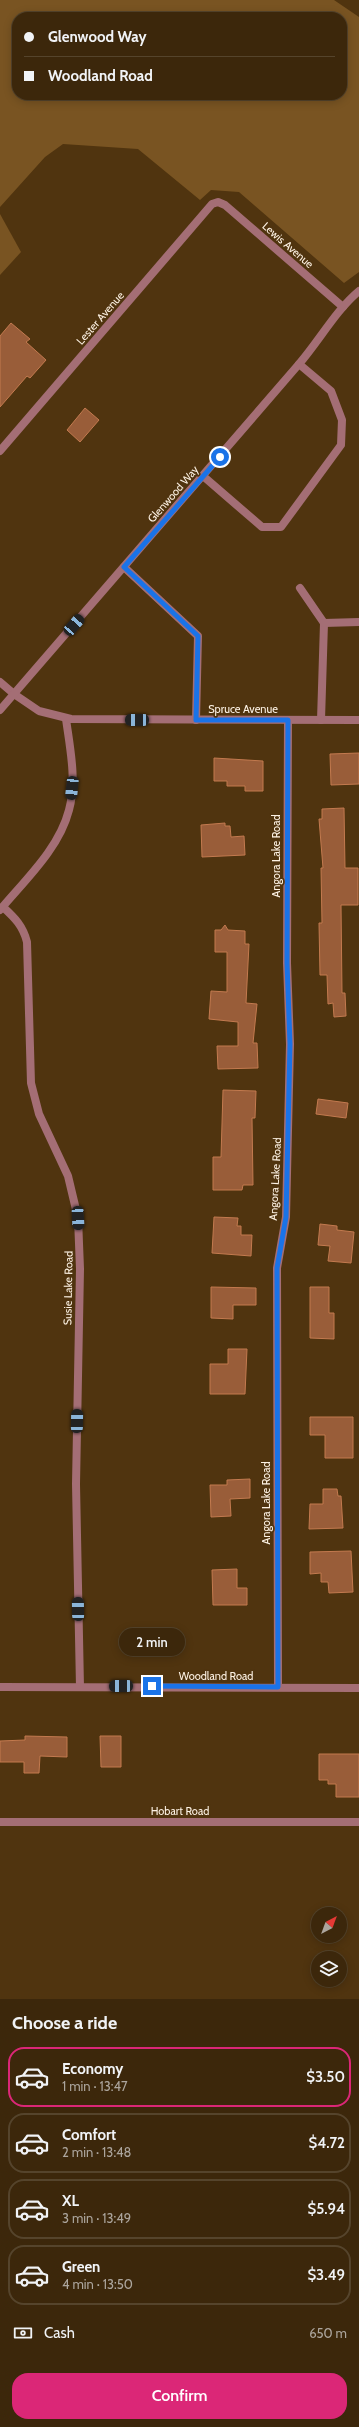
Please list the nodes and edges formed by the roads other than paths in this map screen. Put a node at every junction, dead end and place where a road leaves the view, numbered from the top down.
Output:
1 (218, 202) joint
2 (359, 291) edge
3 (343, 307) junction
4 (300, 364) junction
5 (0, 451) edge
6 (203, 476) junction
7 (124, 567) junction
8 (300, 588) dead end
9 (324, 622) junction
10 (359, 622) edge
11 (0, 682) edge
12 (14, 694) junction
13 (0, 710) edge
14 (66, 718) junction
15 (196, 720) junction
16 (288, 720) junction
17 (321, 720) junction
18 (359, 720) edge
19 (2, 909) edge
20 (0, 1687) edge
21 (80, 1687) junction
22 (278, 1687) junction
23 (359, 1688) edge
24 (0, 1822) edge
25 (359, 1822) edge

1 - 3 street, Lewis Avenue
1 - 5 street, Lester Avenue
2 - 3 street, Glenwood Way
3 - 4 street, Glenwood Way
4 - 6 street, Glenwood Way
4 - 6 street
6 - 7 street, Glenwood Way
7 - 12 street, Glenwood Way
7 - 15 street
8 - 9 street
9 - 10 street
9 - 17 street
11 - 12 street, Spruce Avenue
12 - 13 street, Glenwood Way
12 - 14 street, Spruce Avenue
14 - 15 street, Spruce Avenue
14 - 19 street
15 - 16 street, Spruce Avenue
16 - 17 street, Spruce Avenue
16 - 22 street, Angora Lake Road
17 - 18 street, Spruce Avenue
19 - 21 street, Susie Lake Road
20 - 21 street, Woodland Road
21 - 22 street, Woodland Road
22 - 23 street, Woodland Road
24 - 25 street, Hobart Road

